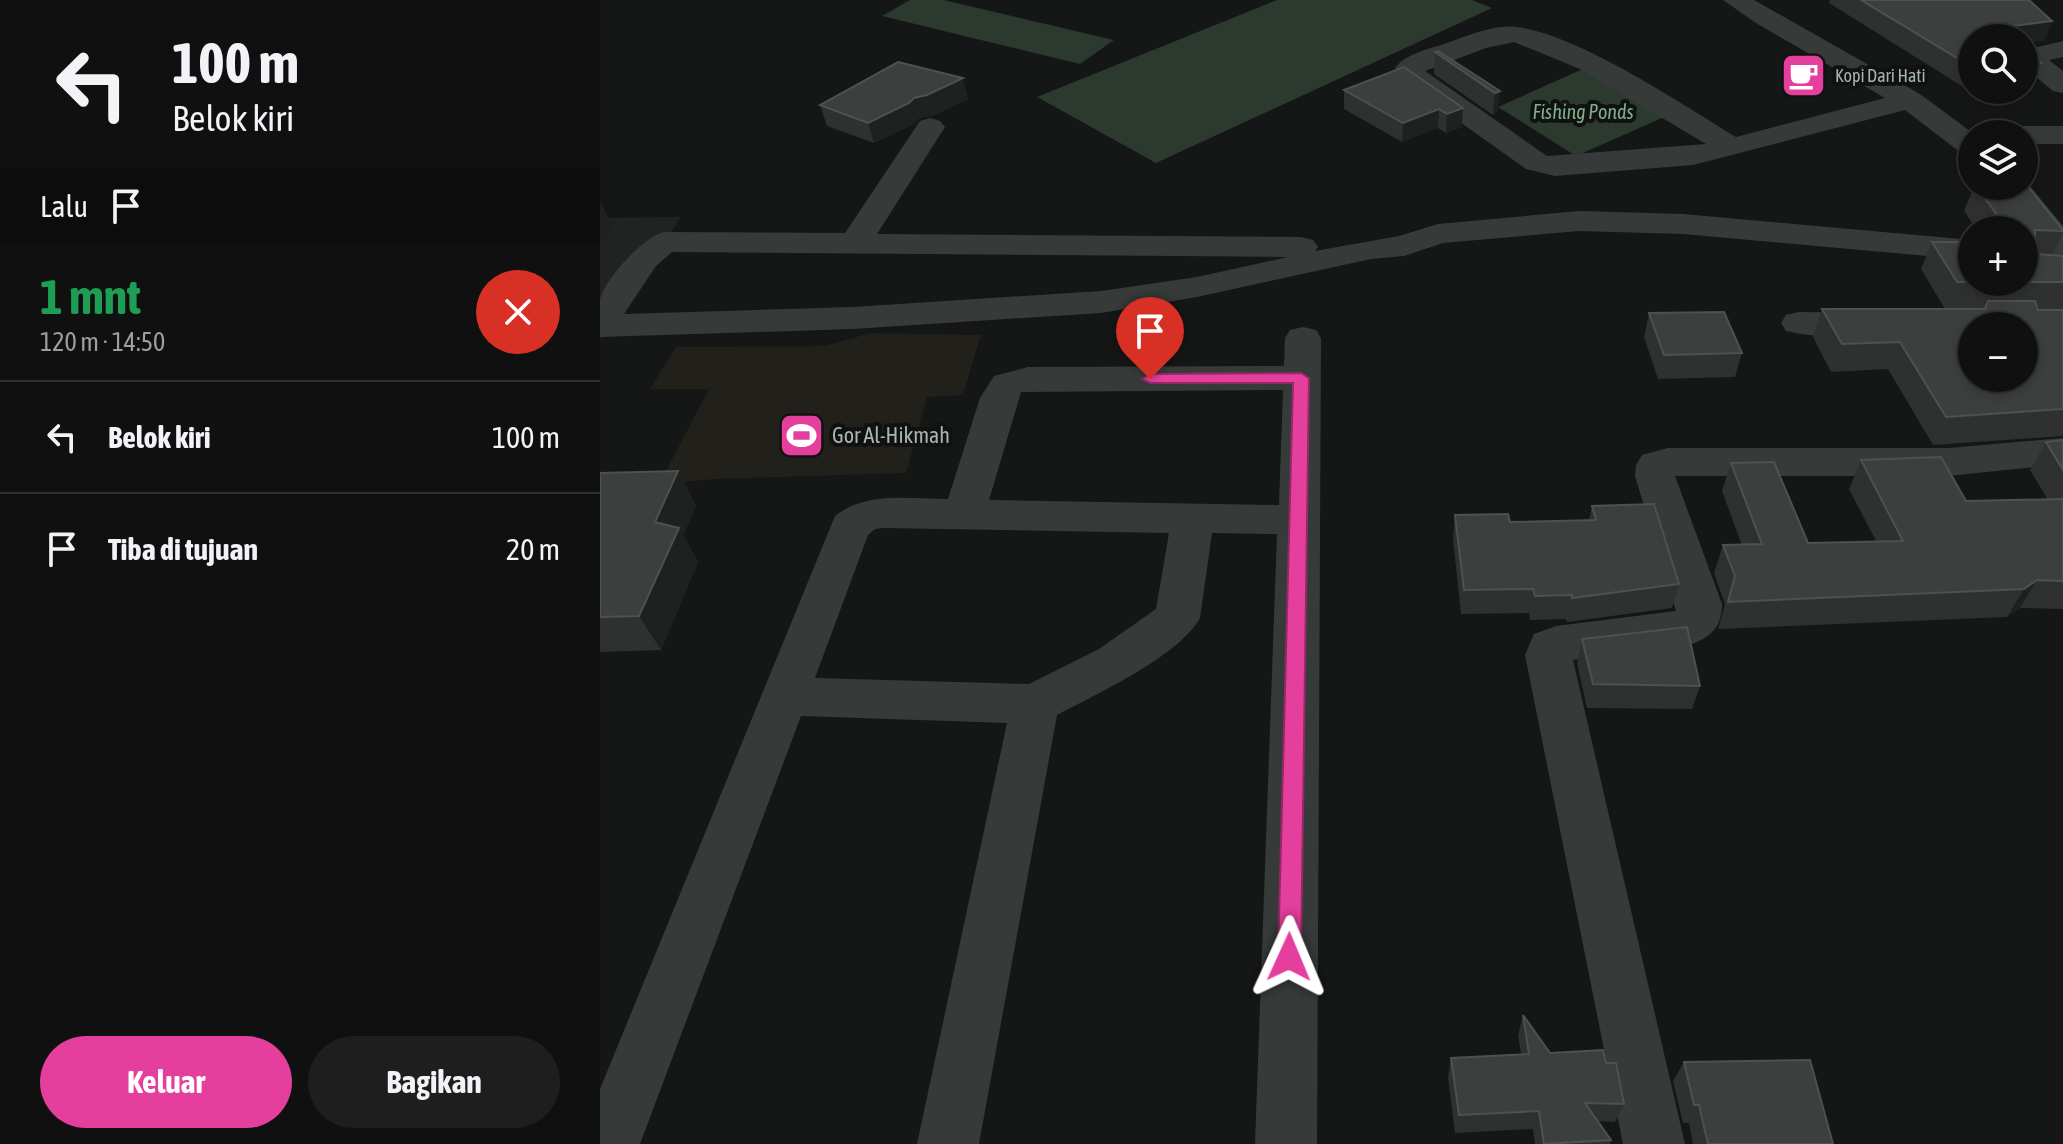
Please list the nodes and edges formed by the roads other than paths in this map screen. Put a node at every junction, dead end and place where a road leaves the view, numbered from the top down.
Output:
1 (1736, 0) edge
2 (2058, 39) edge
3 (2063, 85) edge
4 (1910, 100) junction
5 (930, 127) dead end
6 (1958, 132) edge
7 (2038, 135) edge
8 (2063, 135) edge
9 (1731, 147) junction
10 (2026, 200) edge
11 (855, 243) junction
12 (1387, 248) junction
13 (2063, 248) edge
14 (1958, 249) edge
15 (1958, 264) edge
16 (1799, 323) dead end
17 (1907, 324) edge
18 (600, 325) edge
19 (2063, 451) edge
20 (964, 514) junction
21 (1193, 518) junction
22 (1298, 520) junction
23 (784, 696) junction
24 (1035, 704) junction
25 (609, 1144) edge
26 (948, 1144) edge
27 (1286, 1144) edge
28 (1654, 1144) edge

1 - 4 street
2 - 3 street
4 - 6 street
4 - 9 street
5 - 11 street
7 - 8 street
9 - 9 street
10 - 13 street
11 - 12 street
11 - 18 street
12 - 14 street
12 - 15 street
12 - 18 street
16 - 17 street
19 - 28 street
20 - 21 street
20 - 22 street
20 - 23 street
21 - 22 street
21 - 24 street
22 - 27 street
23 - 24 street
23 - 25 street
24 - 26 street

